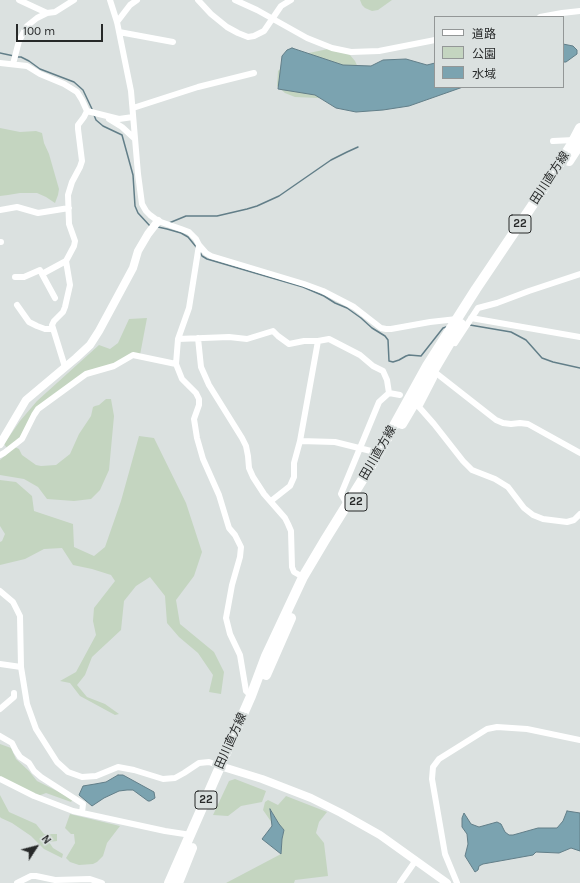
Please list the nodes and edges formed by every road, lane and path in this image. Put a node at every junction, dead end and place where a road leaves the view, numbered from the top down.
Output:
1 (19, 0) edge
2 (74, 0) edge
3 (110, 0) edge
4 (137, 0) edge
5 (198, 0) edge
6 (235, 0) edge
7 (291, 0) edge
8 (580, 11) edge
9 (47, 13) junction
10 (546, 16) edge
11 (272, 18) junction
12 (117, 22) junction
13 (119, 32) junction
14 (434, 40) edge
15 (173, 42) dead end
16 (14, 62) junction
17 (0, 63) edge
18 (254, 73) dead end
19 (133, 108) junction
20 (88, 112) junction
21 (105, 116) junction
22 (133, 117) junction
23 (580, 128) edge
24 (135, 139) junction
25 (580, 140) edge
26 (553, 141) dead end
27 (580, 144) edge
28 (69, 208) junction
29 (0, 210) edge
30 (155, 225) junction
31 (199, 245) junction
32 (66, 262) junction
33 (42, 274) junction
34 (580, 274) edge
35 (15, 277) dead end
36 (55, 298) dead end
37 (17, 305) dead end
38 (471, 318) junction
39 (457, 319) junction
40 (54, 329) junction
41 (580, 337) edge
42 (198, 338) junction
43 (178, 339) junction
44 (318, 341) junction
45 (176, 364) junction
46 (65, 367) junction
47 (436, 373) junction
48 (389, 393) junction
49 (400, 395) dead end
50 (300, 441) junction
51 (0, 444) edge
52 (379, 453) junction
53 (580, 453) edge
54 (0, 455) edge
55 (271, 501) junction
56 (347, 504) junction
57 (580, 514) edge
58 (303, 577) junction
59 (0, 590) edge
60 (0, 664) edge
61 (21, 667) junction
62 (14, 693) dead end
63 (251, 696) junction
64 (0, 709) edge
65 (0, 736) edge
66 (580, 740) edge
67 (224, 767) junction
68 (0, 779) edge
69 (82, 813) junction
70 (191, 835) junction
71 (416, 860) junction
72 (17, 883) edge
73 (102, 883) edge
74 (169, 883) edge
75 (178, 883) edge
76 (400, 883) edge
77 (447, 883) edge
78 (457, 883) edge

1 - 9 street
2 - 9 street
3 - 12 street
4 - 12 street
5 - 11 street
6 - 11 street
7 - 11 street
8 - 10 street
9 - 16 street
11 - 14 street
12 - 13 street
13 - 15 street
13 - 19 street
16 - 17 street
16 - 20 street
18 - 19 street
19 - 22 street
20 - 21 street
20 - 28 street
21 - 22 street
21 - 24 street
22 - 24 street
23 - 39 main road, 田川直方線 / 22
24 - 30 street
25 - 26 street
27 - 67 main road, 田川直方線 / 22
28 - 29 street
28 - 32 street
30 - 31 street
30 - 46 street
31 - 39 street
31 - 43 street
32 - 33 street
32 - 40 street
33 - 35 street
33 - 36 street
34 - 38 street
37 - 40 street
38 - 41 street
38 - 47 street
39 - 52 main road, 田川直方線 / 22
40 - 46 street
42 - 43 street
42 - 44 street
42 - 55 street
43 - 45 street
44 - 48 street
44 - 50 street
45 - 54 street
45 - 63 street
46 - 51 street
47 - 53 street
47 - 57 street
48 - 49 street
48 - 56 street
50 - 52 street
50 - 55 street
52 - 56 main road, 田川直方線 / 22
55 - 58 street
56 - 58 main road, 田川直方線 / 22
58 - 63 main road, 田川直方線 / 22
59 - 61 street
60 - 61 street
61 - 67 street
62 - 64 street
63 - 67 main road, 田川直方線 / 22
65 - 69 street
66 - 78 street
67 - 70 main road, 田川直方線 / 22
67 - 71 street
67 - 75 main road, 田川直方線 / 22
68 - 69 street
69 - 70 street
70 - 74 main road, 田川直方線 / 22
71 - 76 street
71 - 77 street
72 - 73 street

